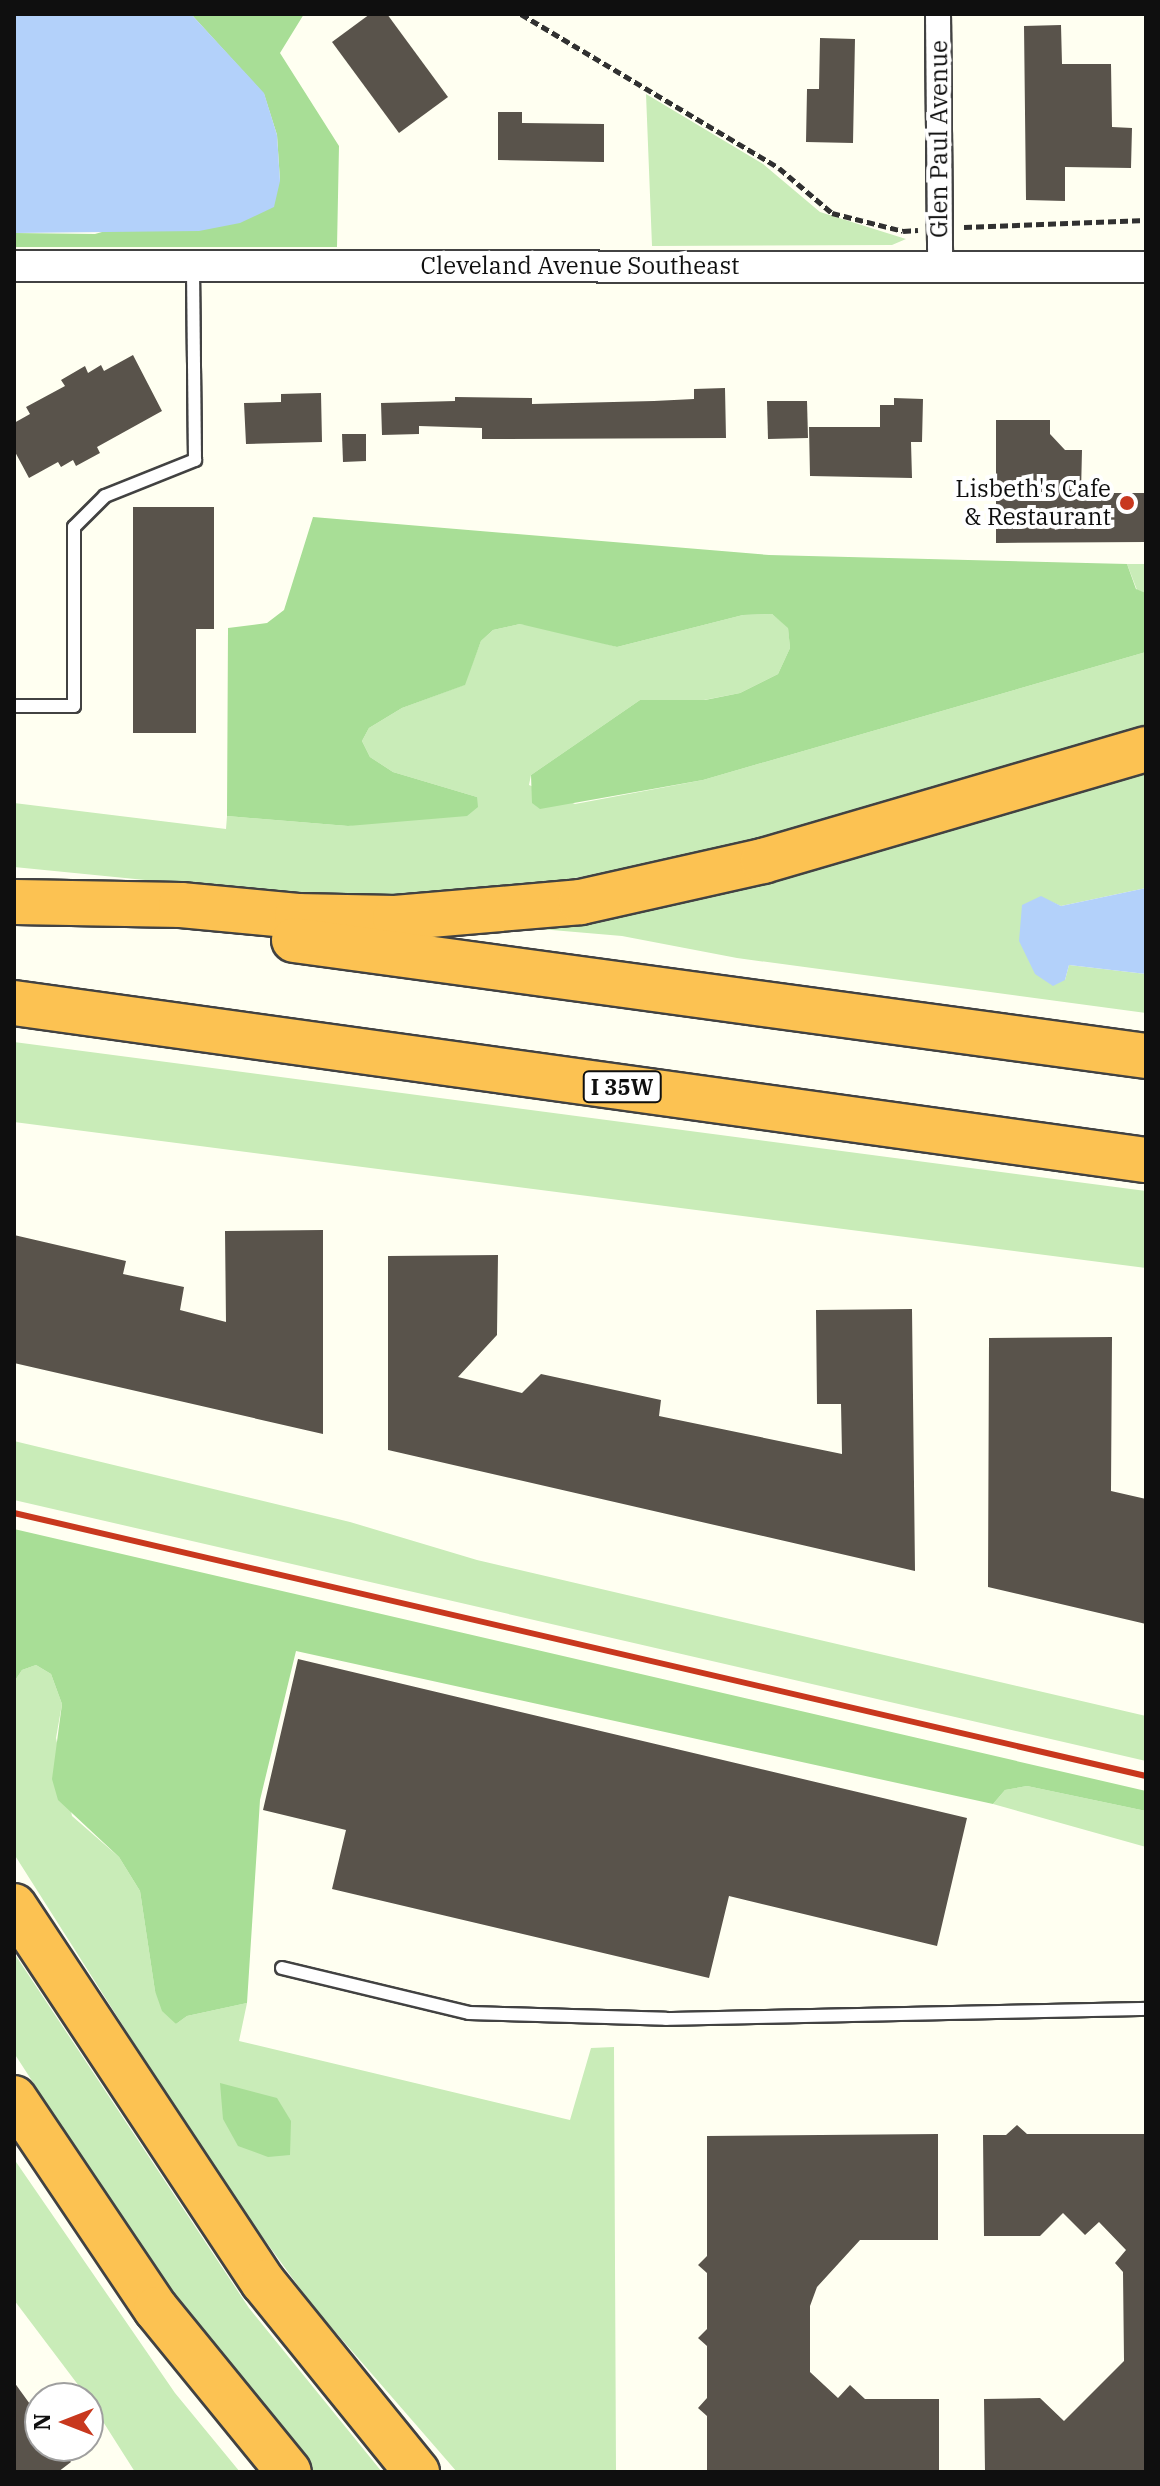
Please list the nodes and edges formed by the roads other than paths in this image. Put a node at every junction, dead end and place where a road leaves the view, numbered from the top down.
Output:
1 (938, 14) edge
2 (940, 265) junction
3 (14, 266) edge
4 (193, 266) junction
5 (1146, 267) edge
6 (14, 706) edge
7 (1146, 749) edge
8 (15, 902) edge
9 (14, 1003) edge
10 (1146, 1056) edge
11 (1146, 1160) edge
12 (14, 1906) edge
13 (282, 1968) dead end
14 (1146, 2009) edge
15 (14, 2098) edge
16 (289, 2472) edge
17 (417, 2472) edge

1 - 2 street, Glen Paul Avenue
2 - 4 street, Cleveland Avenue Southeast
2 - 5 street, Cleveland Avenue Southeast
3 - 4 street, Cleveland Avenue Southeast
4 - 6 lane
7 - 8 highway
8 - 10 highway
9 - 11 highway, I 35W
12 - 17 highway
13 - 14 lane
15 - 16 highway

